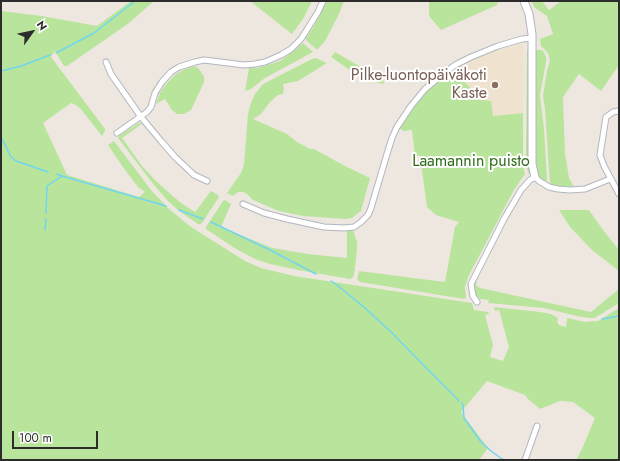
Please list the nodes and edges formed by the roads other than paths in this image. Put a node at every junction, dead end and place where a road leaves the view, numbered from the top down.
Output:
1 (323, 1) edge
2 (524, 1) edge
3 (532, 38) junction
4 (106, 62) dead end
5 (619, 112) edge
6 (141, 117) junction
7 (117, 133) dead end
8 (535, 177) junction
9 (610, 179) junction
10 (207, 181) dead end
11 (619, 194) edge
12 (243, 204) dead end
13 (477, 302) dead end
14 (538, 426) dead end
15 (526, 460) edge

1 - 6 street
2 - 3 street
3 - 8 street
3 - 12 street
4 - 6 street
5 - 9 street
6 - 7 street
6 - 10 street
8 - 9 street
8 - 13 street
9 - 11 street
14 - 15 street

